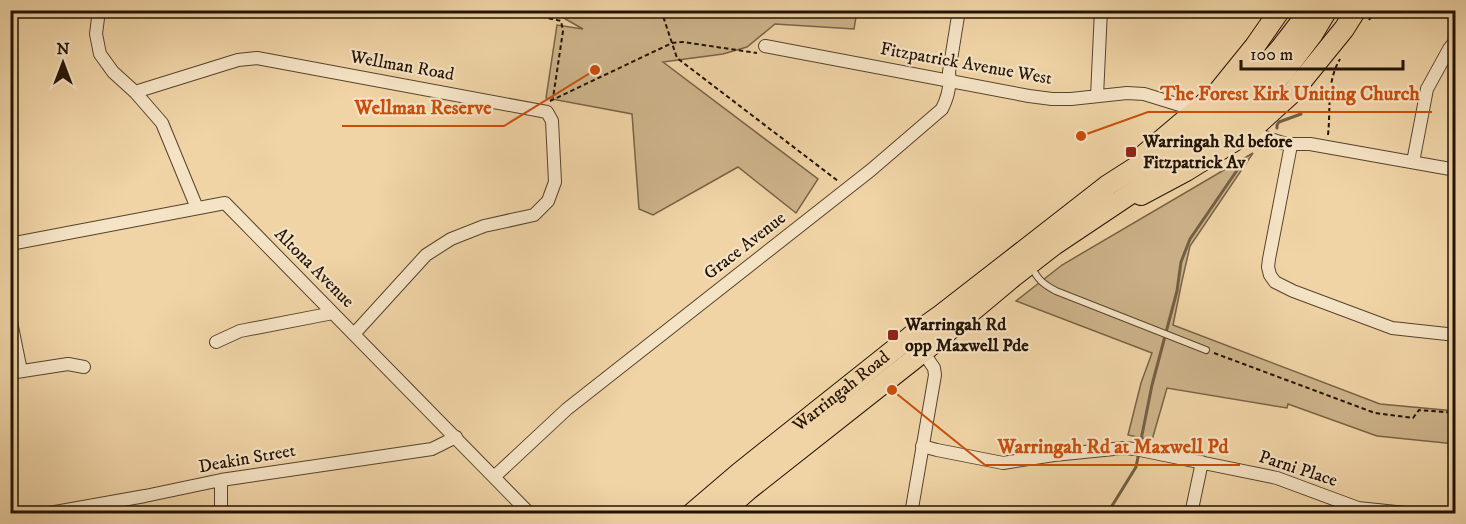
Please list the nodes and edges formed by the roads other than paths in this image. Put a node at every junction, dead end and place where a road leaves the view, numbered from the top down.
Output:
1 (99, 10) edge
2 (959, 10) edge
3 (1101, 10) edge
4 (1280, 10) edge
5 (1310, 10) edge
6 (1327, 10) edge
7 (1363, 15) edge
8 (1455, 40) edge
9 (765, 46) road end
10 (950, 81) junction
11 (135, 92) junction
12 (1097, 96) junction
13 (1196, 110) junction
14 (1249, 132) junction
15 (1288, 144) junction
16 (1413, 162) junction
17 (1455, 170) edge
18 (1108, 185) junction
19 (197, 208) junction
20 (1095, 218) junction
21 (10, 244) edge
22 (1030, 264) junction
23 (333, 313) junction
24 (10, 317) edge
25 (354, 334) junction
26 (1455, 335) edge
27 (910, 337) junction
28 (216, 342) dead end
29 (1206, 350) road end
30 (923, 352) junction
31 (84, 367) dead end
32 (16, 372) edge
33 (456, 437) junction
34 (922, 446) junction
35 (1202, 462) junction
36 (494, 477) junction
37 (221, 480) junction
38 (44, 513) edge
39 (222, 513) edge
40 (529, 513) edge
41 (691, 513) edge
42 (721, 513) edge
43 (910, 513) edge
44 (1191, 513) edge
45 (1415, 513) edge

1 - 11 street
2 - 10 street, Grace Avenue
3 - 12 street
4 - 13 main road, Warringah Road
5 - 18 main road, Warringah Road
6 - 20 main road, Warringah Road
7 - 14 main road, Warringah Road
8 - 16 street
9 - 10 street, Fitzpatrick Avenue West
10 - 12 street, Fitzpatrick Avenue West
10 - 36 street, Grace Avenue
11 - 19 street
11 - 25 street, Wellman Road
12 - 13 street, Fitzpatrick Avenue West
13 - 18 main road, Warringah Road
14 - 15 street
14 - 20 main road, Warringah Road
15 - 16 street
15 - 26 street
16 - 17 street
18 - 27 main road, Warringah Road
19 - 21 street, Altona Avenue
19 - 23 street, Altona Avenue
20 - 22 main road, Warringah Road
22 - 29 lane
22 - 30 main road, Warringah Road
23 - 25 street, Altona Avenue
23 - 28 street
24 - 32 street
25 - 33 street, Altona Avenue
27 - 30 main road
27 - 41 main road, Warringah Road
30 - 34 street
30 - 42 main road, Warringah Road
31 - 32 street
33 - 36 street, Altona Avenue
33 - 37 street, Deakin Street
34 - 35 street, Parni Place
34 - 43 street
35 - 44 street
35 - 45 street, Parni Place
36 - 40 street, Altona Avenue
37 - 38 street, Deakin Street
37 - 39 street

